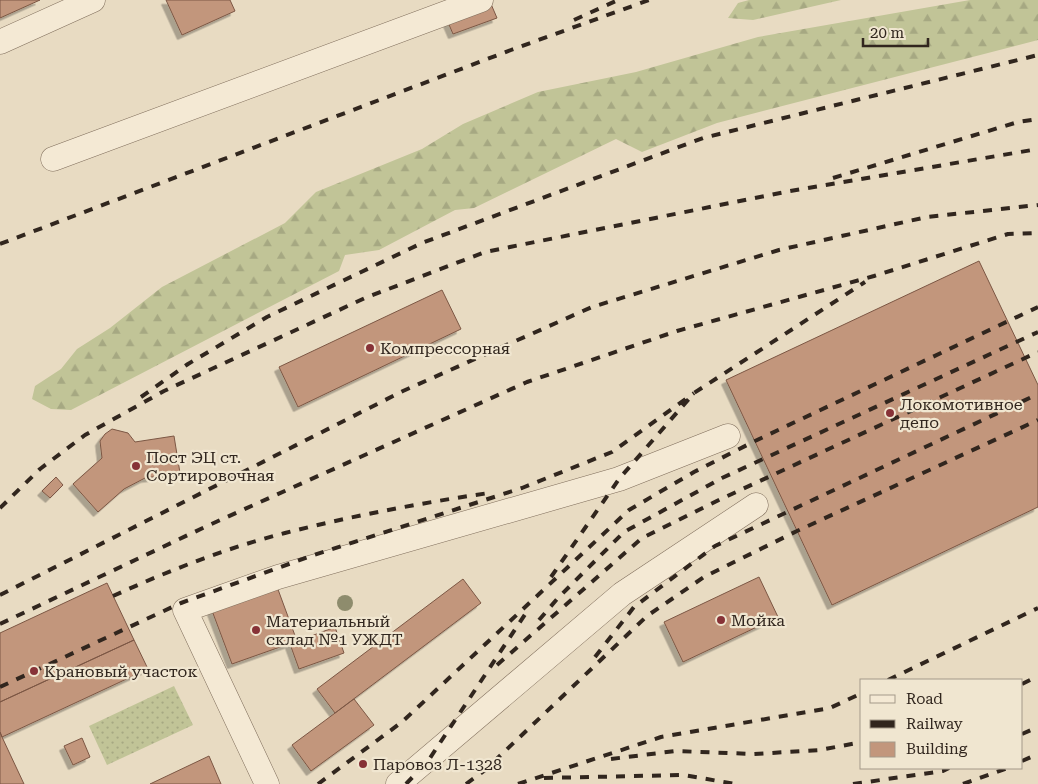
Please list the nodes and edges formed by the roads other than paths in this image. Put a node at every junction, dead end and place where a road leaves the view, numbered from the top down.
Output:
1 (93, 0) edge
2 (481, 0) edge
3 (0, 42) edge
4 (54, 159) dead end
5 (728, 436) dead end
6 (756, 504) dead end
7 (267, 784) edge
8 (398, 784) edge

1 - 3 lane
2 - 4 lane
5 - 7 lane
6 - 8 lane

